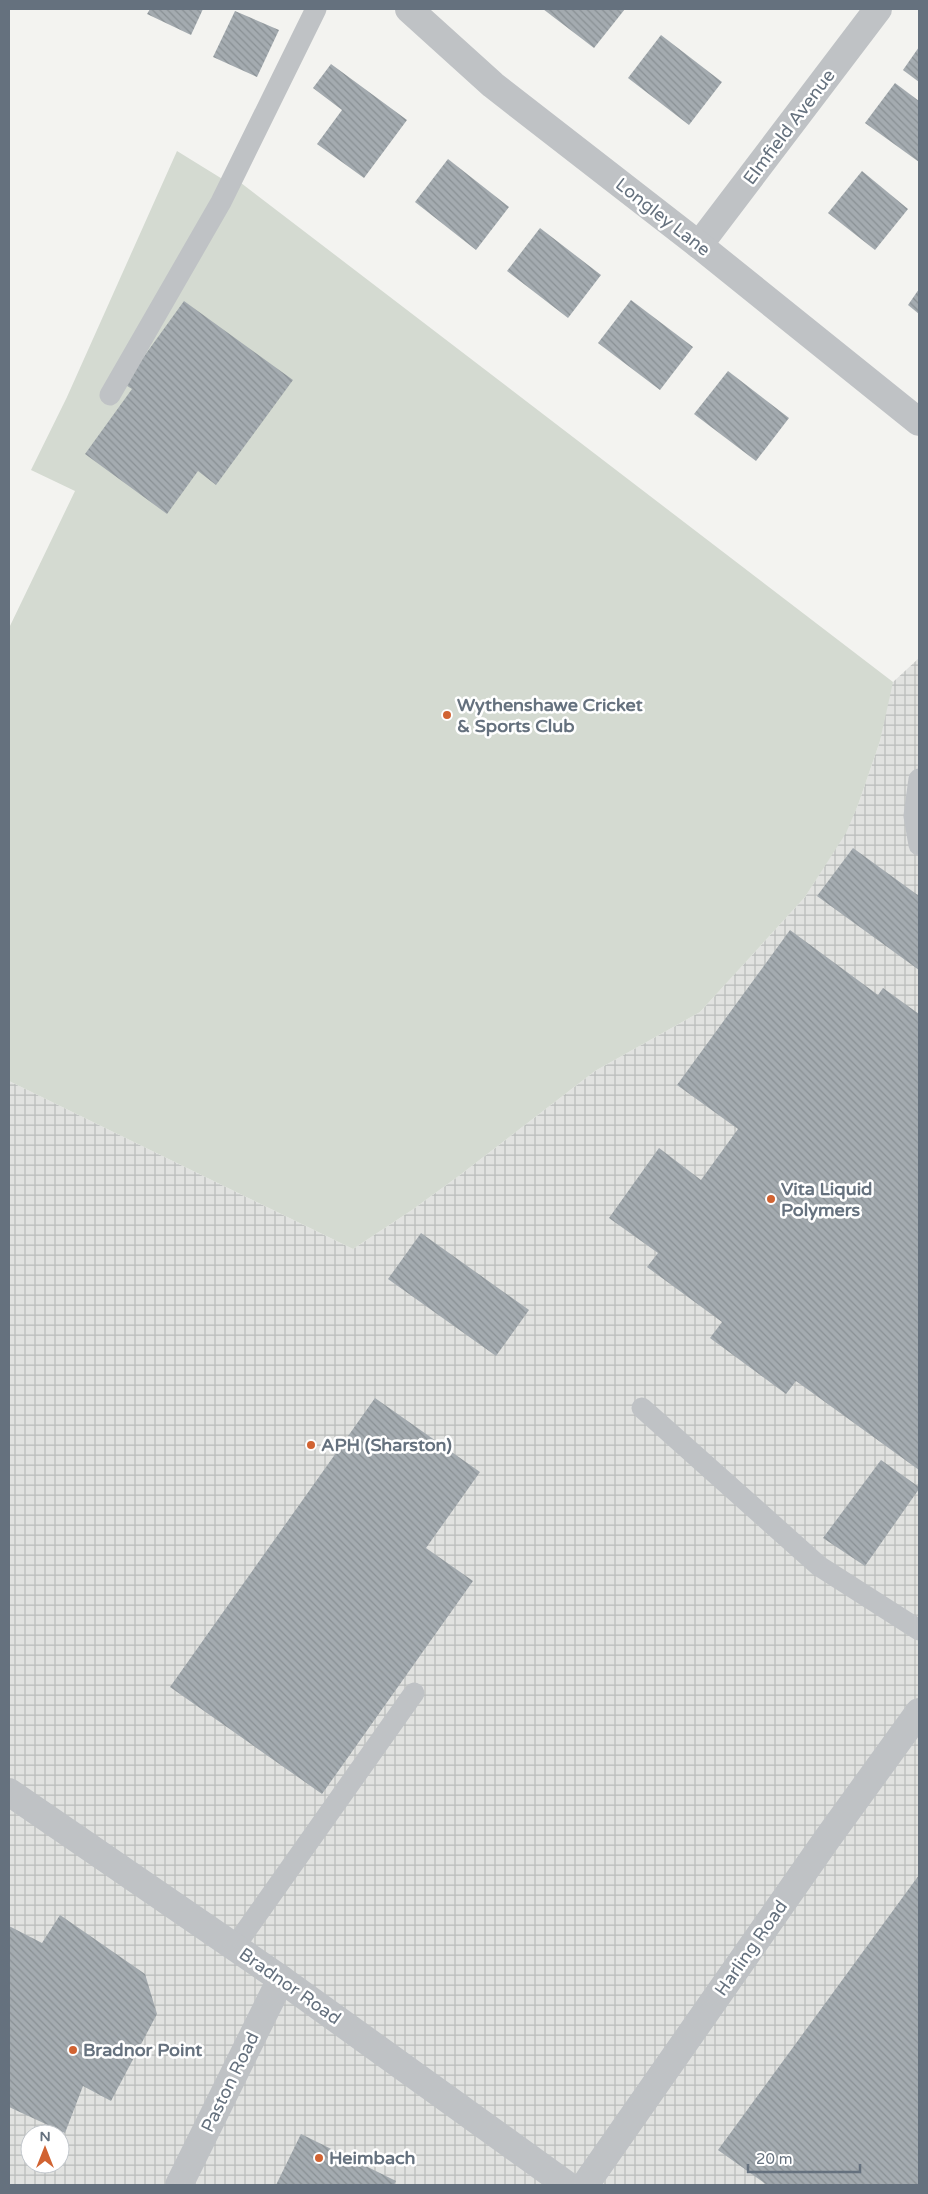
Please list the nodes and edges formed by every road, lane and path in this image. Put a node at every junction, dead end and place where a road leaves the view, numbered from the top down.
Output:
1 (316, 9) edge
2 (409, 9) edge
3 (878, 9) edge
4 (699, 245) junction
5 (110, 395) dead end
6 (919, 422) edge
7 (919, 779) edge
8 (919, 845) edge
9 (642, 1408) dead end
10 (919, 1630) edge
11 (414, 1693) dead end
12 (919, 1712) edge
13 (9, 1792) edge
14 (235, 1946) junction
15 (281, 1979) junction
16 (179, 2185) edge
17 (568, 2185) edge
18 (585, 2185) edge

1 - 5 lane
2 - 4 street, Longley Lane
3 - 4 street, Elmfield Avenue
4 - 6 street, Longley Lane
7 - 8 lane
9 - 10 lane
11 - 14 lane
12 - 18 street, Harling Road
13 - 14 street, Bradnor Road
14 - 15 street, Bradnor Road
15 - 16 street, Paston Road
15 - 17 street, Bradnor Road

